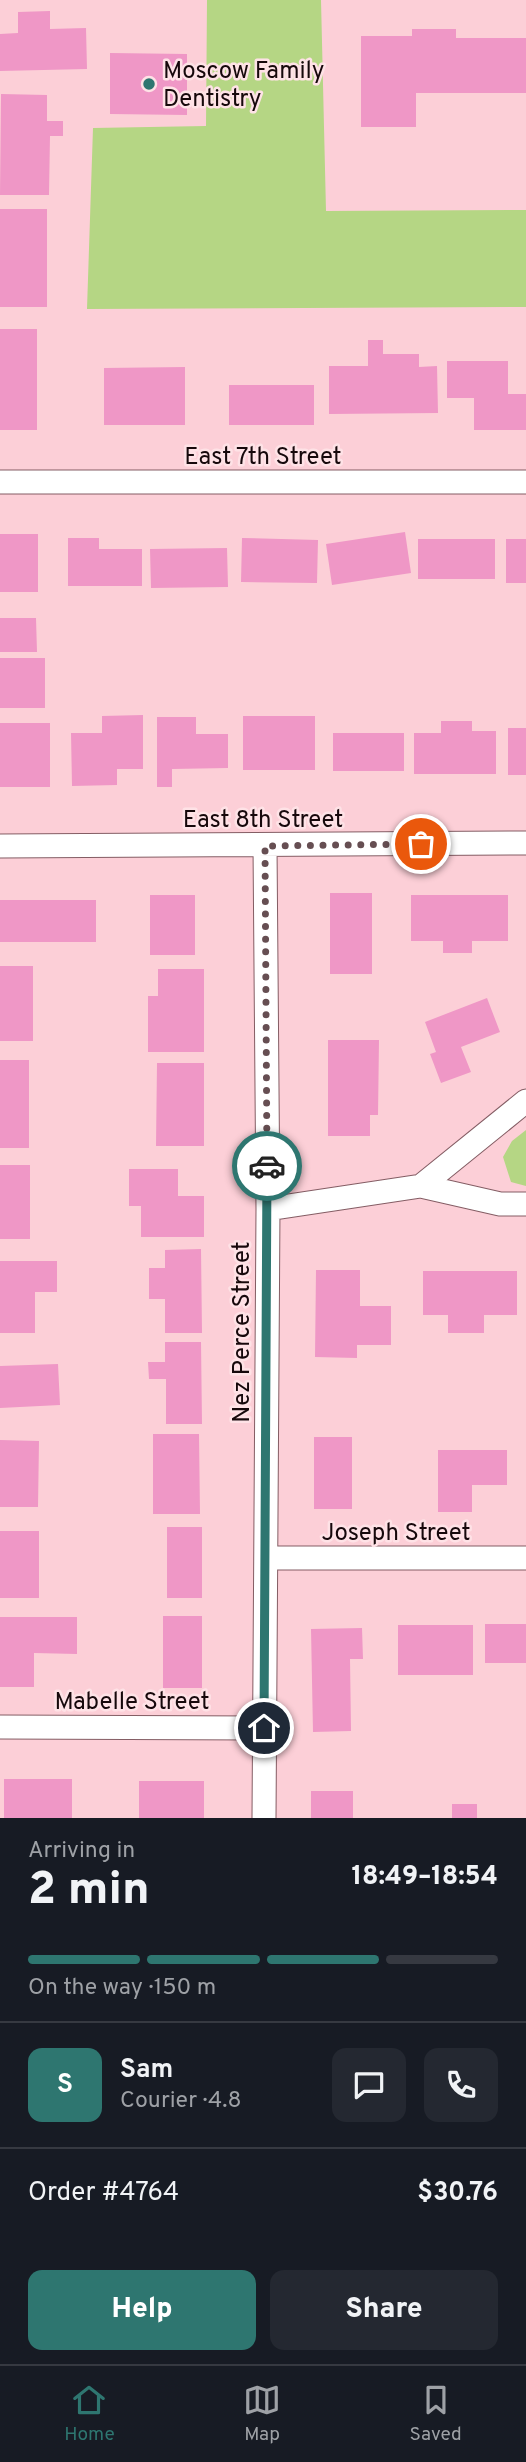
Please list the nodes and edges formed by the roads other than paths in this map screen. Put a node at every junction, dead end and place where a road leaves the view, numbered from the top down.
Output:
1 (0, 482) edge
2 (526, 482) edge
3 (526, 843) edge
4 (0, 846) edge
5 (265, 846) junction
6 (526, 1101) edge
7 (421, 1186) junction
8 (526, 1204) edge
9 (268, 1209) junction
10 (266, 1558) junction
11 (526, 1558) edge
12 (0, 1727) edge
13 (264, 1728) junction
14 (264, 1818) edge

1 - 2 street, East 7th Street
3 - 5 street, East 8th Street
4 - 5 street, East 8th Street
5 - 9 street, Nez Perce Street
6 - 7 street
7 - 8 street
7 - 9 street
9 - 10 street, Nez Perce Street
10 - 11 street, Joseph Street
10 - 13 street, Nez Perce Street
12 - 13 street, Mabelle Street
13 - 14 street, Nez Perce Street

